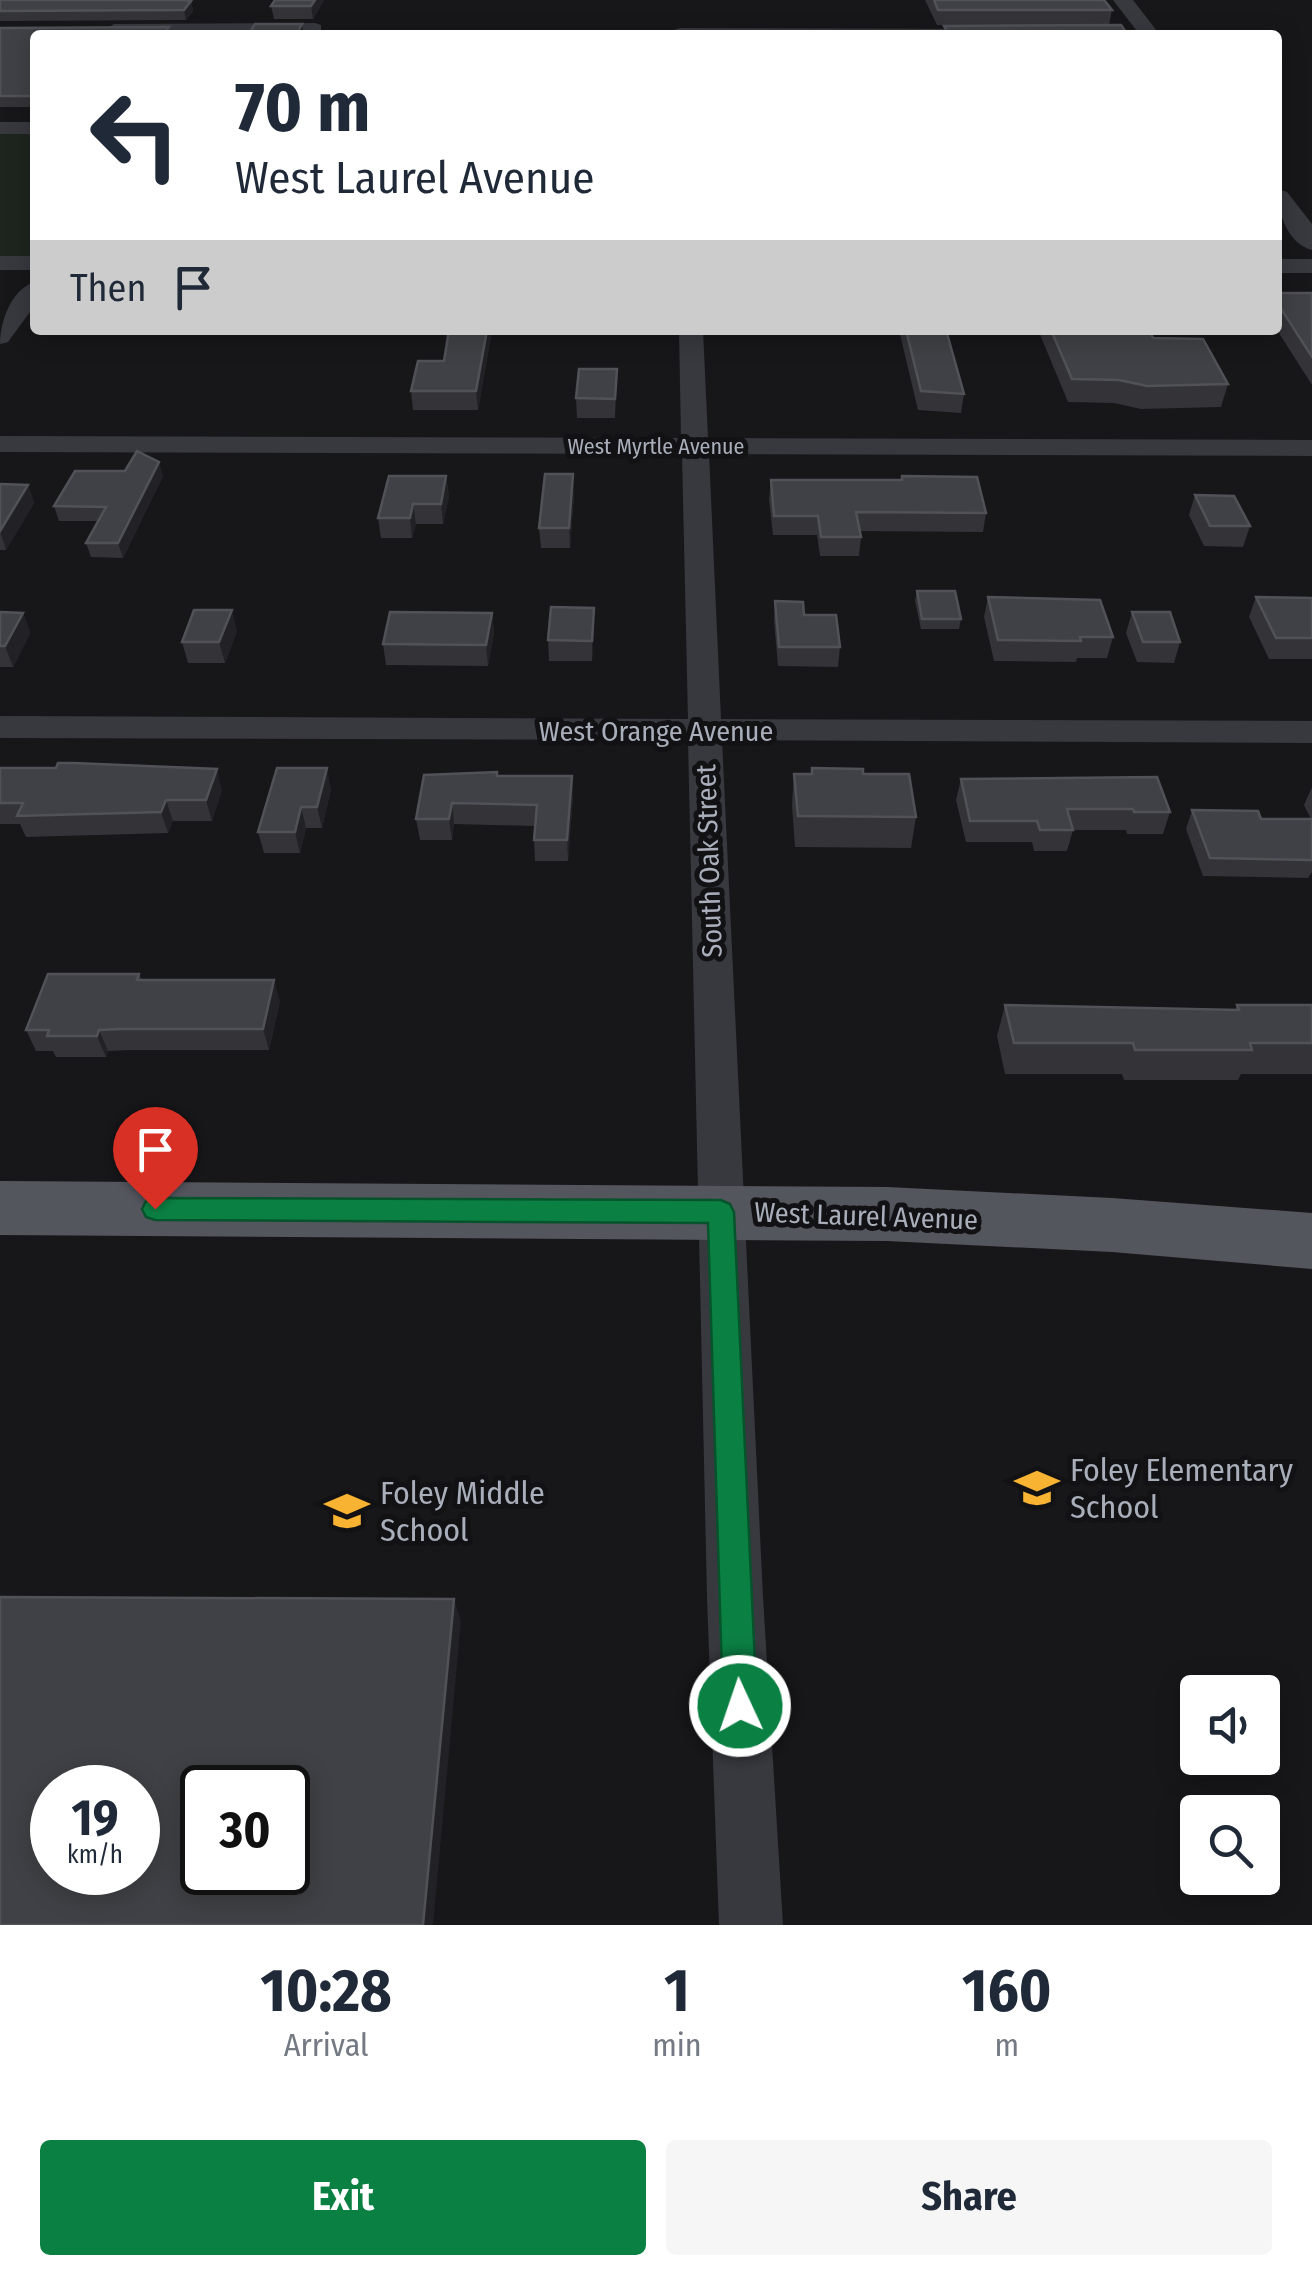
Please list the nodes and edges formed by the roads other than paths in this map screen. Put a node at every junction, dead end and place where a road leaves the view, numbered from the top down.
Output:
1 (1123, 0) edge
2 (227, 26) edge
3 (314, 28) dead end
4 (680, 28) edge
5 (97, 29) edge
6 (791, 30) edge
7 (1147, 30) edge
8 (18, 128) edge
9 (0, 146) edge
10 (1282, 201) edge
11 (1312, 242) edge
12 (0, 263) edge
13 (30, 263) edge
14 (1282, 266) edge
15 (1312, 266) edge
16 (30, 296) edge
17 (690, 335) edge
18 (0, 337) edge
19 (0, 444) edge
20 (694, 446) junction
21 (1312, 448) edge
22 (0, 726) edge
23 (704, 731) junction
24 (1312, 732) edge
25 (0, 1208) edge
26 (721, 1212) junction
27 (1312, 1241) edge
28 (751, 1925) edge

1 - 7 street
2 - 3 street
2 - 5 street
4 - 6 street
8 - 9 street
10 - 11 street
12 - 13 street
14 - 15 street
16 - 18 street
17 - 20 street, South Oak Street
19 - 20 street, West Myrtle Avenue
20 - 21 street, West Myrtle Avenue
20 - 23 street, South Oak Street
22 - 23 street, West Orange Avenue
23 - 24 street, West Orange Avenue
23 - 26 street, South Oak Street
25 - 26 main road, West Laurel Avenue
26 - 27 main road, West Laurel Avenue
26 - 28 street, South Oak Street

